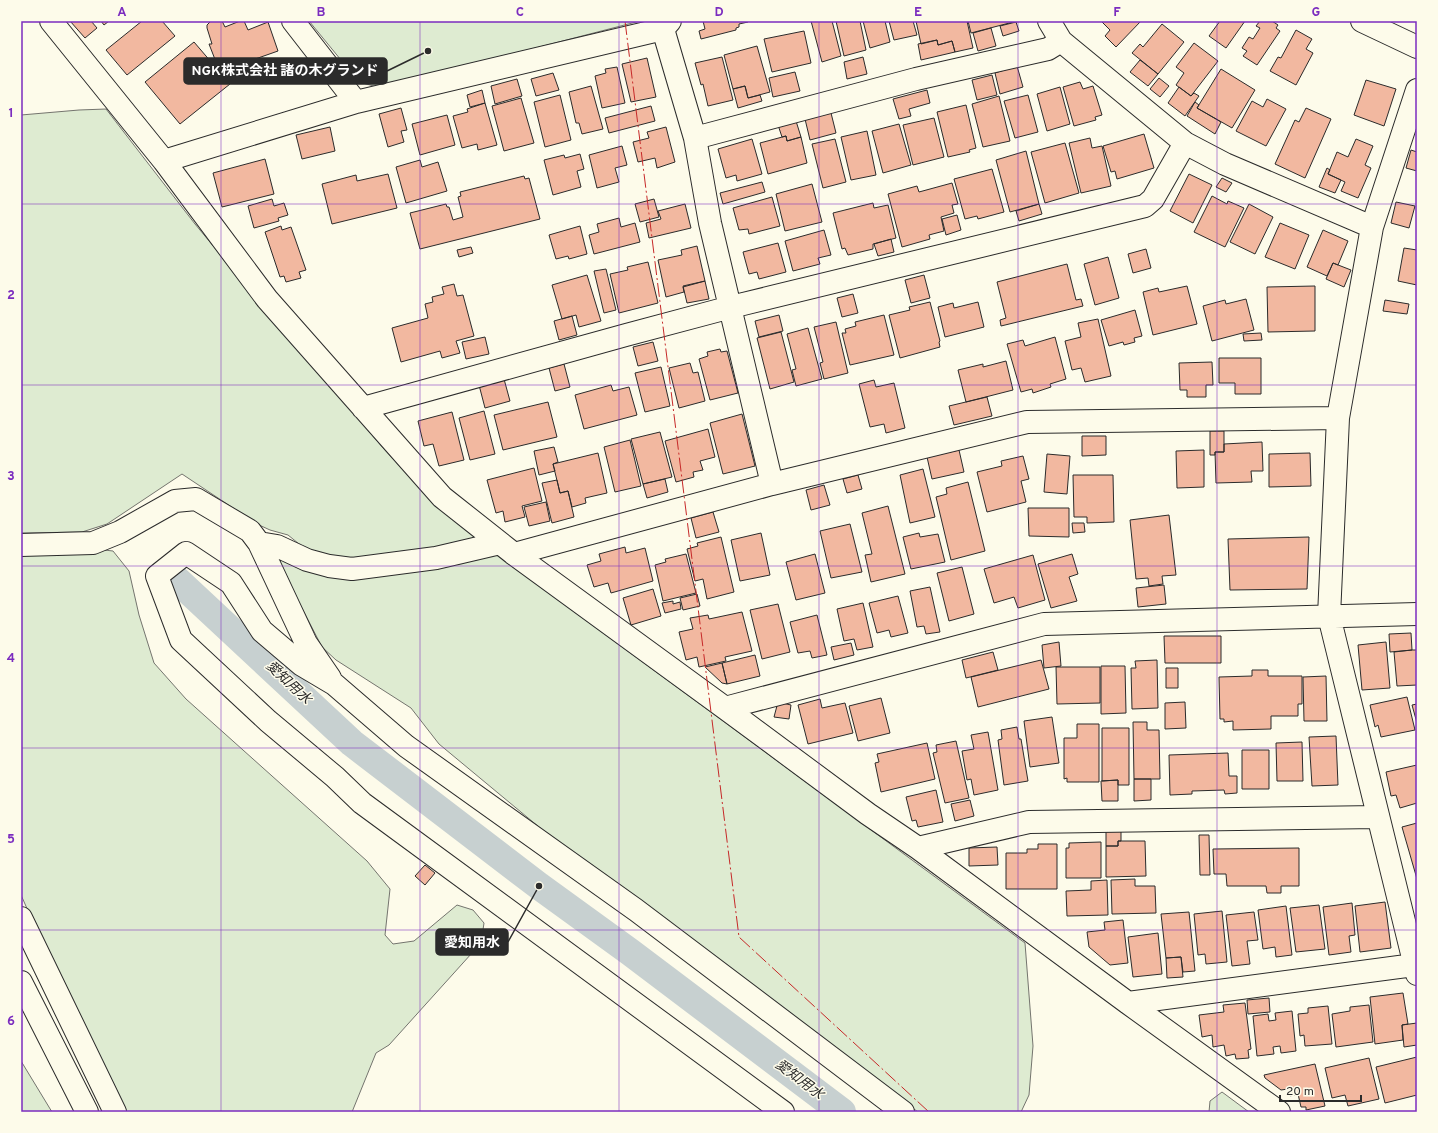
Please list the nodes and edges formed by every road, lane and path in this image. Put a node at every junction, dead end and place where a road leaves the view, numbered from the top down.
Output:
1 (51, 21) edge
2 (292, 21) edge
3 (1048, 21) edge
4 (1362, 21) edge
5 (666, 25) edge
6 (1061, 41) junction
7 (1417, 47) edge
8 (1417, 90) edge
9 (356, 102) junction
10 (695, 138) junction
11 (1185, 143) junction
12 (164, 161) junction
13 (1372, 227) junction
14 (730, 307) junction
15 (363, 408) junction
16 (1338, 418) junction
17 (772, 484) junction
18 (259, 543) junction
19 (21, 545) edge
20 (507, 548) junction
21 (1417, 614) edge
22 (1329, 616) junction
23 (334, 684) junction
24 (725, 708) junction
25 (1378, 817) junction
26 (918, 848) junction
27 (21, 918) edge
28 (1416, 969) edge
29 (21, 982) edge
30 (1128, 1003) junction
31 (87, 1112) edge
32 (115, 1112) edge
33 (782, 1112) edge
34 (903, 1112) edge
35 (1279, 1112) edge

1 - 12 street
2 - 9 street
3 - 6 street
4 - 7 street
5 - 9 street
5 - 10 street
6 - 10 street
6 - 11 street
8 - 13 street
9 - 12 street
10 - 14 street
11 - 13 street
11 - 14 street
12 - 15 street
13 - 16 street
14 - 15 street
14 - 17 street
15 - 20 street
16 - 17 street
16 - 22 street
17 - 20 street
18 - 19 street
18 - 20 street
18 - 23 street
20 - 24 street
21 - 22 street
22 - 24 street
22 - 25 street
23 - 33 street
23 - 34 street
24 - 26 street
25 - 26 street
25 - 28 street
26 - 30 street
27 - 32 street
28 - 30 street
29 - 31 street
30 - 35 street

